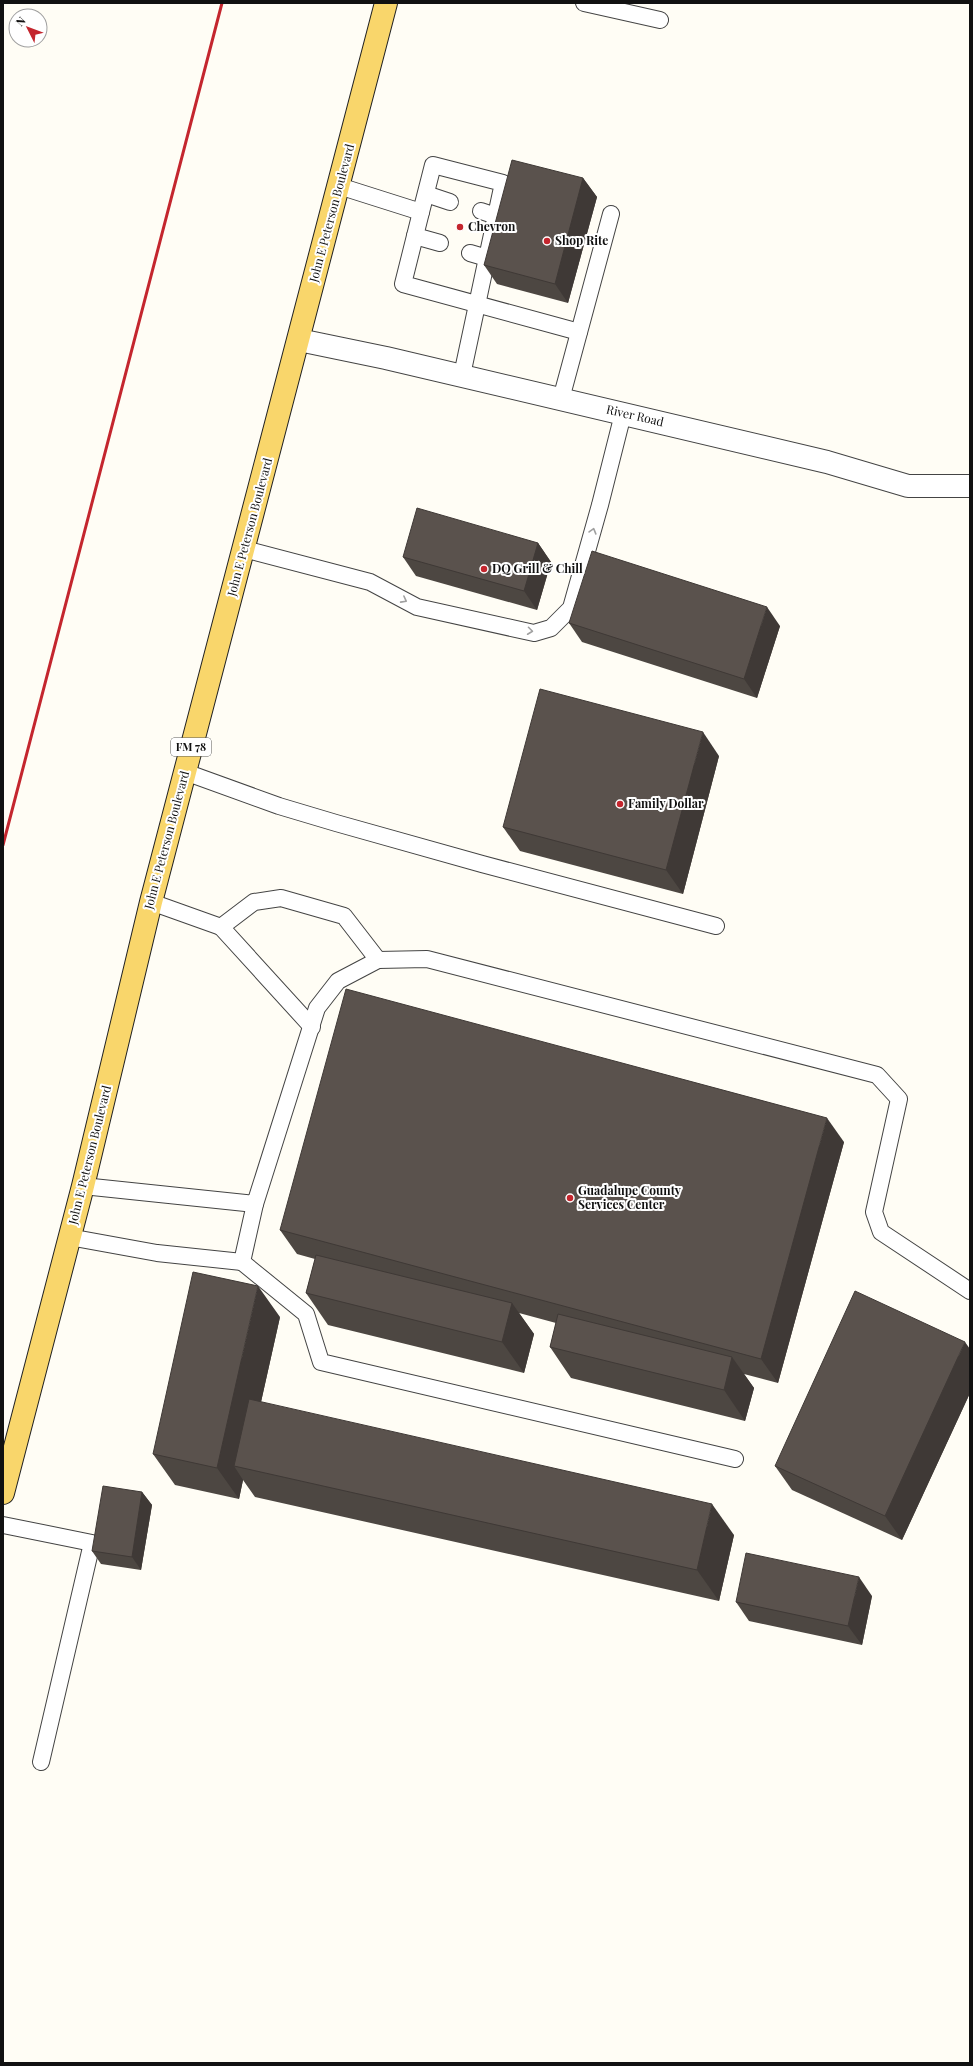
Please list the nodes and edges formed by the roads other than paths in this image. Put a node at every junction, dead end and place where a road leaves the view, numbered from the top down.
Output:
1 (386, 3) edge
2 (584, 3) edge
3 (660, 20) dead end
4 (339, 186) junction
5 (426, 194) junction
6 (450, 202) dead end
7 (421, 212) junction
8 (611, 214) dead end
9 (415, 236) junction
10 (440, 243) dead end
11 (470, 253) dead end
12 (487, 258) junction
13 (476, 305) junction
14 (579, 332) junction
15 (299, 340) junction
16 (462, 375) junction
17 (561, 399) junction
18 (624, 414) junction
19 (970, 486) edge
20 (244, 550) junction
21 (185, 772) junction
22 (151, 902) junction
23 (221, 926) junction
24 (716, 926) dead end
25 (378, 960) junction
26 (312, 1027) junction
27 (83, 1186) junction
28 (255, 1204) junction
29 (70, 1237) junction
30 (242, 1262) junction
31 (970, 1291) edge
32 (735, 1459) dead end
33 (3, 1493) edge
34 (3, 1525) edge
35 (41, 1762) dead end

1 - 4 main road, John E Peterson Boulevard / FM 78
2 - 3 lane
4 - 7 lane
4 - 15 main road, John E Peterson Boulevard / FM 78
5 - 6 lane
5 - 7 lane
5 - 12 lane
7 - 9 lane
8 - 14 lane
9 - 10 lane
9 - 13 lane
11 - 12 lane
12 - 13 lane
13 - 14 lane
13 - 16 lane
14 - 17 lane
15 - 16 street, River Road
15 - 20 main road, John E Peterson Boulevard / FM 78
16 - 17 street, River Road
17 - 18 street, River Road
18 - 19 street, River Road
20 -> 18 lane
20 - 21 main road, John E Peterson Boulevard / FM 78
21 - 22 main road, John E Peterson Boulevard / FM 78
21 - 24 lane
22 - 23 lane
22 - 27 main road, John E Peterson Boulevard / FM 78
23 - 25 lane
23 - 26 lane
25 - 26 lane
25 - 31 lane
26 - 28 lane
27 - 28 lane
27 - 29 main road, John E Peterson Boulevard / FM 78
28 - 30 lane
29 - 30 lane
29 - 33 main road, John E Peterson Boulevard / FM 78
30 - 32 lane
34 - 35 lane

